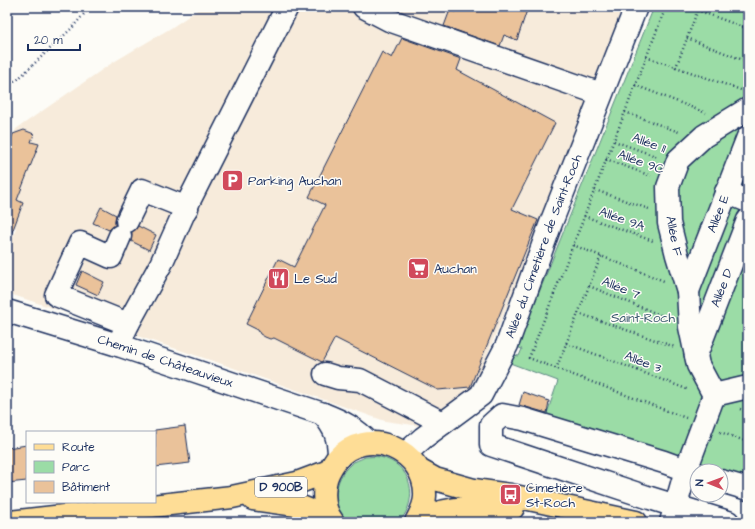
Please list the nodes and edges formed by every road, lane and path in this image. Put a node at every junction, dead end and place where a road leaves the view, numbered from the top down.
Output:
1 (90, 7) edge
2 (288, 7) edge
3 (364, 7) edge
4 (636, 7) edge
5 (666, 7) edge
6 (698, 9) edge
7 (748, 29) edge
8 (687, 38) junction
9 (646, 57) junction
10 (748, 62) edge
11 (676, 67) junction
12 (7, 85) edge
13 (635, 85) junction
14 (748, 93) edge
15 (601, 94) junction
16 (748, 109) edge
17 (625, 112) junction
18 (728, 121) junction
19 (748, 137) edge
20 (700, 140) junction
21 (614, 141) junction
22 (606, 159) junction
23 (673, 173) junction
24 (595, 190) junction
25 (726, 192) junction
26 (748, 201) edge
27 (187, 208) junction
28 (584, 216) junction
29 (669, 216) junction
30 (748, 220) edge
31 (573, 245) junction
32 (675, 249) junction
33 (601, 256) junction
34 (589, 286) junction
35 (688, 290) junction
36 (7, 311) edge
37 (578, 313) junction
38 (128, 324) junction
39 (690, 327) junction
40 (566, 343) junction
41 (118, 345) junction
42 (696, 355) junction
43 (556, 369) junction
44 (326, 374) dead end
45 (748, 387) edge
46 (713, 397) junction
47 (323, 414) junction
48 (443, 422) junction
49 (703, 425) junction
50 (748, 442) edge
51 (369, 443) junction
52 (412, 462) junction
53 (694, 463) edge
54 (334, 464) junction
55 (689, 471) edge
56 (689, 479) edge
57 (729, 483) edge
58 (748, 489) edge
59 (232, 497) junction
60 (557, 506) junction
61 (673, 514) edge
62 (331, 520) edge
63 (10, 522) edge
64 (417, 522) edge
65 (636, 522) edge
66 (728, 522) edge

1 - 12 path
2 - 27 street
3 - 15 street
4 - 15 street, Allée du Cimetière de Saint-Roch
5 - 9 path
6 - 7 path
6 - 8 path
8 - 10 path
8 - 11 path
9 - 11 path
9 - 13 path
11 - 14 path
13 - 17 path
13 - 18 path
15 - 48 street, Allée du Cimetière de Saint-Roch
16 - 18 street
17 - 20 path
17 - 21 path
18 - 20 street
19 - 25 street, Allée E
20 - 23 street
21 - 22 path
21 - 23 path, Allée 11
22 - 23 path, Allée 9C
22 - 24 path
23 - 29 street, Allée F
24 - 28 path
24 - 29 path
25 - 26 street
25 - 35 street, Allée E
27 - 38 street
27 - 38 street
28 - 31 path
28 - 32 path, Allée 9A
29 - 32 street, Allée F
30 - 42 street, Allée D
31 - 33 path
31 - 43 path
32 - 35 street, Allée F
33 - 34 path
33 - 35 path
34 - 37 path
34 - 39 path, Allée 7
35 - 39 street, Allée F
36 - 41 street, Chemin de Châteauvieux
37 - 40 path
37 - 42 path
38 - 41 street
39 - 42 street, Allée F
40 - 43 path
40 - 46 path, Allée 3
41 - 47 street, Chemin de Châteauvieux
42 - 46 street, Allée F
43 - 49 path
44 - 48 street
45 - 46 street
46 - 49 street
47 - 51 street, Chemin de Châteauvieux
47 - 54 street
48 - 52 street, Allée du Cimetière de Saint-Roch
49 - 50 path
49 - 53 street
51 - 52 main road
51 - 54 main road
52 - 60 main road
52 - 64 main road
54 - 59 main road, D 900B
54 - 62 main road
55 - 61 street
56 - 61 street
57 - 58 street
59 - 62 main road, D 900B
59 - 63 main road, D 900B
60 - 64 main road
60 - 65 main road
61 - 66 street

